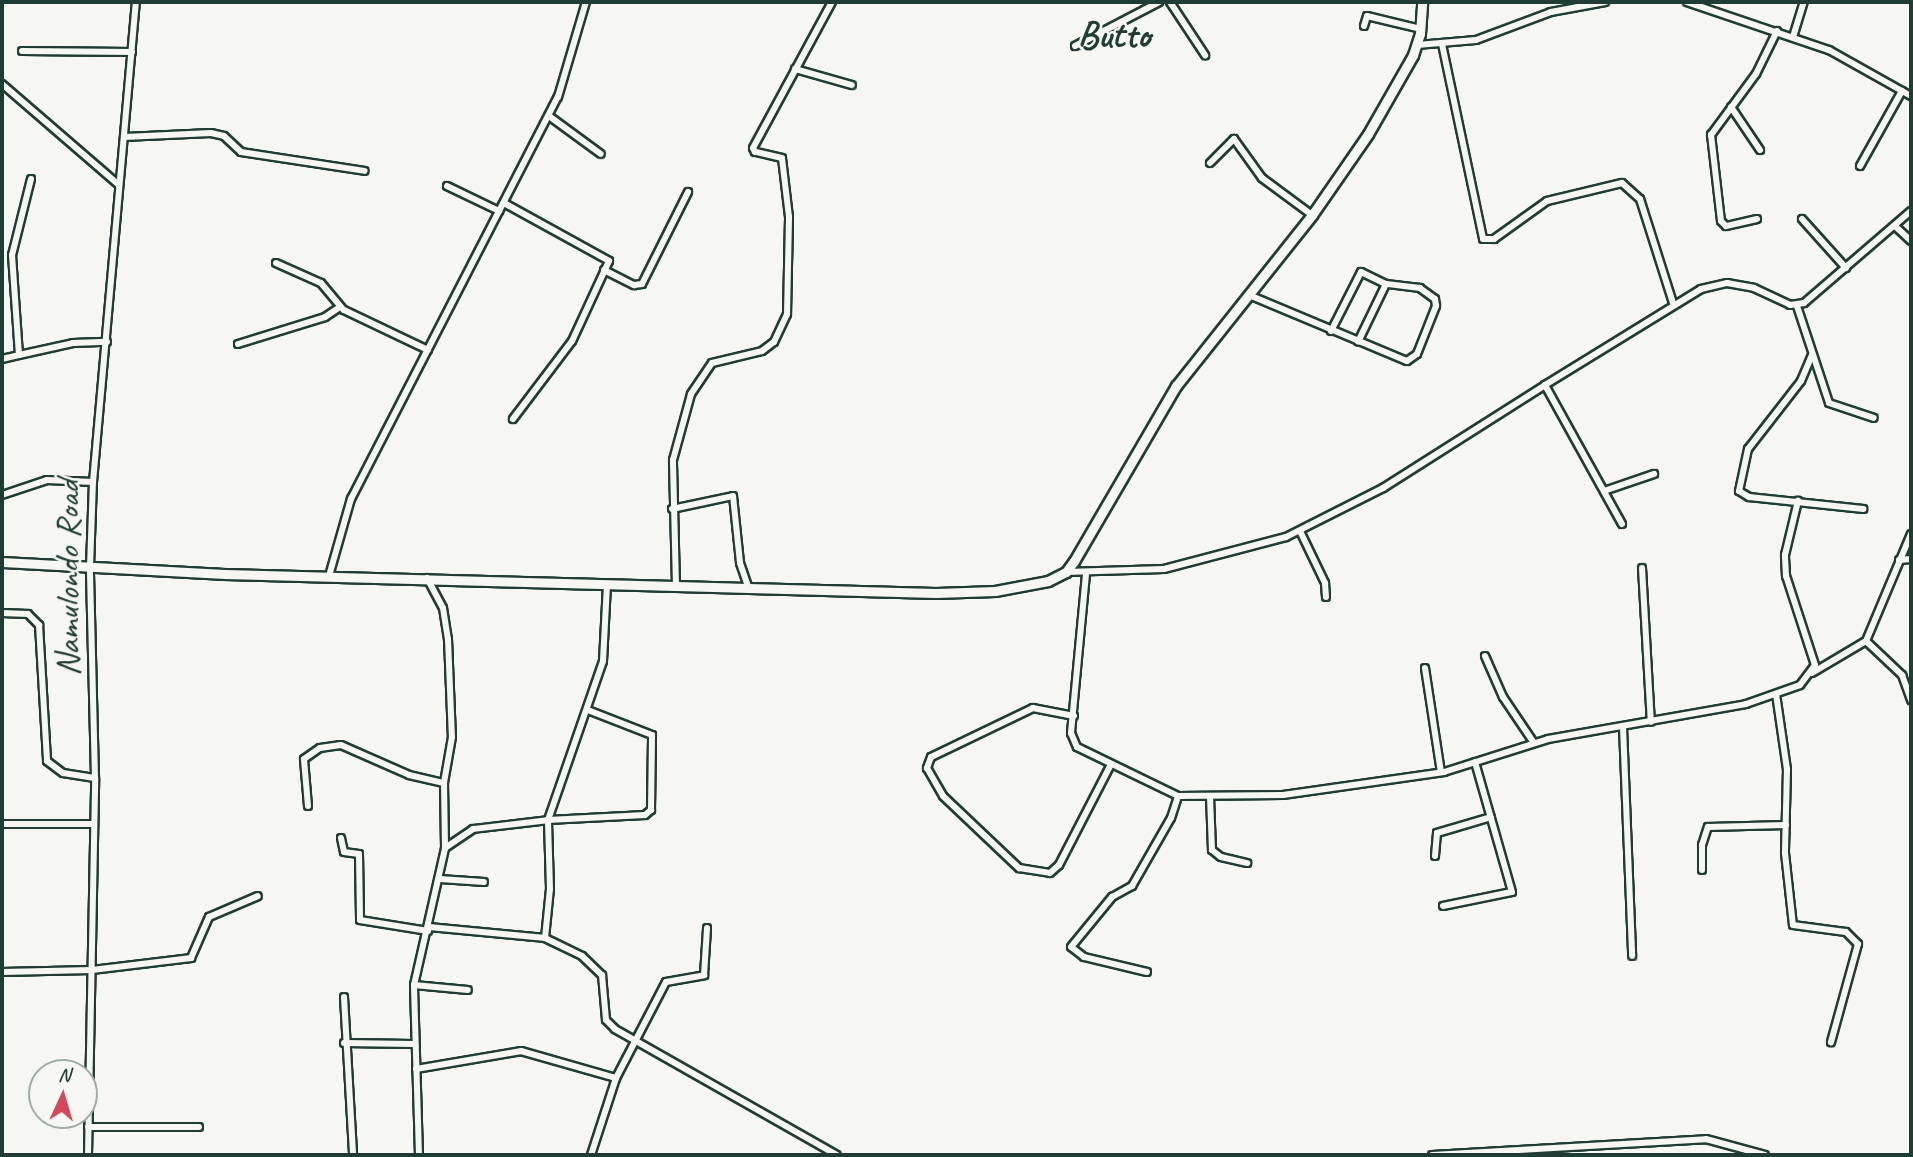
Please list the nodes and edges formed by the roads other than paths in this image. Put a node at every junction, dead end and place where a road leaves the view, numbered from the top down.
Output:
1 (136, 2) edge
2 (586, 2) edge
3 (832, 2) edge
4 (1159, 2) edge
5 (1170, 2) edge
6 (1422, 2) edge
7 (1550, 2) edge
8 (1605, 2) edge
9 (1687, 2) edge
10 (1804, 2) edge
11 (1551, 12) junction
12 (1364, 26) dead end
13 (1421, 29) junction
14 (1777, 31) junction
15 (1793, 37) junction
16 (1442, 44) junction
17 (1417, 45) junction
18 (1075, 46) dead end
19 (22, 51) dead end
20 (132, 52) junction
21 (1205, 55) dead end
22 (795, 69) junction
23 (2, 83) edge
24 (852, 85) dead end
25 (1902, 91) junction
26 (1911, 96) edge
27 (1731, 107) junction
28 (549, 116) junction
29 (124, 137) junction
30 (1760, 150) dead end
31 (601, 154) dead end
32 (1210, 163) dead end
33 (1860, 166) dead end
34 (365, 171) dead end
35 (31, 179) dead end
36 (118, 184) junction
37 (447, 186) dead end
38 (688, 192) dead end
39 (504, 203) junction
40 (499, 211) junction
41 (1911, 211) edge
42 (1312, 215) junction
43 (1757, 219) dead end
44 (1802, 219) dead end
45 (1895, 226) junction
46 (1911, 241) edge
47 (276, 263) dead end
48 (1846, 268) junction
49 (604, 270) junction
50 (1386, 284) junction
51 (1249, 295) junction
52 (1673, 303) junction
53 (1797, 306) junction
54 (340, 307) junction
55 (1331, 331) junction
56 (107, 342) junction
57 (1358, 342) junction
58 (237, 344) dead end
59 (428, 350) junction
60 (19, 355) junction
61 (1812, 355) junction
62 (2, 359) edge
63 (1545, 385) junction
64 (1874, 418) dead end
65 (513, 419) dead end
66 (1654, 474) dead end
67 (93, 482) junction
68 (1604, 491) junction
69 (2, 495) edge
70 (1798, 501) junction
71 (672, 509) junction
72 (1863, 509) dead end
73 (1622, 524) dead end
74 (1300, 531) junction
75 (1911, 534) edge
76 (1911, 559) edge
77 (1899, 560) junction
78 (2, 562) edge
79 (90, 567) junction
80 (1642, 568) dead end
81 (1066, 572) junction
82 (1086, 574) junction
83 (329, 576) junction
84 (427, 578) junction
85 (607, 584) junction
86 (676, 586) junction
87 (749, 589) junction
88 (1326, 597) dead end
89 (2, 613) edge
90 (1866, 640) junction
91 (1485, 656) dead end
92 (1425, 668) dead end
93 (1812, 673) junction
94 (1776, 694) junction
95 (1911, 700) edge
96 (588, 710) junction
97 (1074, 716) junction
98 (1651, 722) junction
99 (1623, 727) junction
100 (1534, 743) junction
101 (1475, 762) junction
102 (1110, 766) junction
103 (1440, 772) junction
104 (95, 778) junction
105 (444, 783) junction
106 (1178, 796) junction
107 (1210, 796) junction
108 (308, 806) dead end
109 (1491, 817) junction
110 (548, 820) junction
111 (2, 824) edge
112 (94, 824) junction
113 (1786, 825) junction
114 (341, 838) dead end
115 (445, 848) junction
116 (1435, 856) dead end
117 (1247, 863) dead end
118 (1702, 870) dead end
119 (440, 879) junction
120 (484, 882) dead end
121 (258, 896) dead end
122 (1443, 906) dead end
123 (707, 928) dead end
124 (429, 929) junction
125 (545, 938) junction
126 (1632, 956) dead end
127 (92, 970) junction
128 (2, 972) edge
129 (1146, 972) dead end
130 (414, 985) junction
131 (468, 990) dead end
132 (344, 996) dead end
133 (636, 1039) junction
134 (1831, 1042) dead end
135 (344, 1043) junction
136 (413, 1044) junction
137 (90, 1059) edge
138 (416, 1069) junction
139 (616, 1078) junction
140 (98, 1127) edge
141 (199, 1127) dead end
142 (88, 1129) edge
143 (89, 1155) edge
144 (353, 1155) edge
145 (419, 1155) edge
146 (591, 1155) edge
147 (837, 1155) edge
148 (1432, 1155) edge
149 (1765, 1155) edge

1 - 20 street, Namulondo Road
2 - 28 street
3 - 22 street
4 - 18 street
5 - 21 street
6 - 13 street
7 - 11 street
8 - 11 street
9 - 14 street
10 - 15 street
11 - 16 street
12 - 13 street
13 - 17 street
14 - 15 street
14 - 27 street
15 - 25 street
16 - 17 street
16 - 52 street
17 - 42 street
19 - 20 street
20 - 29 street, Namulondo Road
22 - 24 street
22 - 71 street
23 - 36 street
25 - 26 street
25 - 33 street
27 - 30 street
27 - 43 street
28 - 31 street
28 - 39 street
29 - 34 street
29 - 36 street, Namulondo Road
32 - 42 street
35 - 60 street
36 - 56 street, Namulondo Road
37 - 40 street
38 - 49 street
39 - 40 street
39 - 49 street
40 - 59 street
41 - 45 street
42 - 51 street
44 - 48 street
45 - 46 street
45 - 48 street
47 - 54 street
48 - 53 street
49 - 65 street
50 - 55 street
50 - 57 street
50 - 57 street
51 - 55 street
51 - 81 street
52 - 53 street
52 - 63 street
53 - 61 street
54 - 58 street
54 - 59 street
55 - 57 street
56 - 60 street
56 - 67 street, Namulondo Road
59 - 83 street
60 - 62 street
61 - 64 street
61 - 70 street
63 - 68 street
63 - 74 street
66 - 68 street
67 - 69 street
67 - 79 street, Namulondo Road
68 - 73 street
70 - 72 street
70 - 93 street
71 - 86 street
71 - 87 street
74 - 82 street
74 - 88 street
75 - 77 street
76 - 77 street
77 - 90 street
78 - 79 street
79 - 83 street
79 - 104 street, Namulondo Road
80 - 98 street
81 - 82 street
81 - 87 street
82 - 97 street
83 - 84 street
84 - 85 street
84 - 105 street
85 - 86 street
85 - 96 street
86 - 87 street
89 - 104 street
90 - 93 street
90 - 95 street
91 - 100 street
92 - 103 street
93 - 94 street
94 - 98 street
94 - 113 street
96 - 110 street
96 - 110 street
97 - 102 street
97 - 102 street
98 - 99 street
99 - 100 street
99 - 126 street
100 - 101 street
101 - 103 street
101 - 109 street
102 - 106 street
103 - 107 street
104 - 112 street, Namulondo Road
105 - 108 street
105 - 115 street
106 - 107 street
106 - 129 street
107 - 117 street
109 - 116 street
109 - 122 street
110 - 115 street
110 - 125 street
111 - 112 street
112 - 127 street, Namulondo Road
113 - 118 street
113 - 134 street
114 - 124 street
115 - 119 street
119 - 120 street
119 - 124 street
121 - 127 street
123 - 133 street
124 - 125 street
124 - 130 street
125 - 133 street
127 - 128 street
127 - 137 street, Namulondo Road
130 - 131 street
130 - 136 street
132 - 135 street
133 - 139 street
133 - 147 street
135 - 136 street
135 - 144 street
136 - 138 street
138 - 139 street
138 - 145 street
139 - 146 street
140 - 141 street
142 - 143 street, Namulondo Road
148 - 149 street

